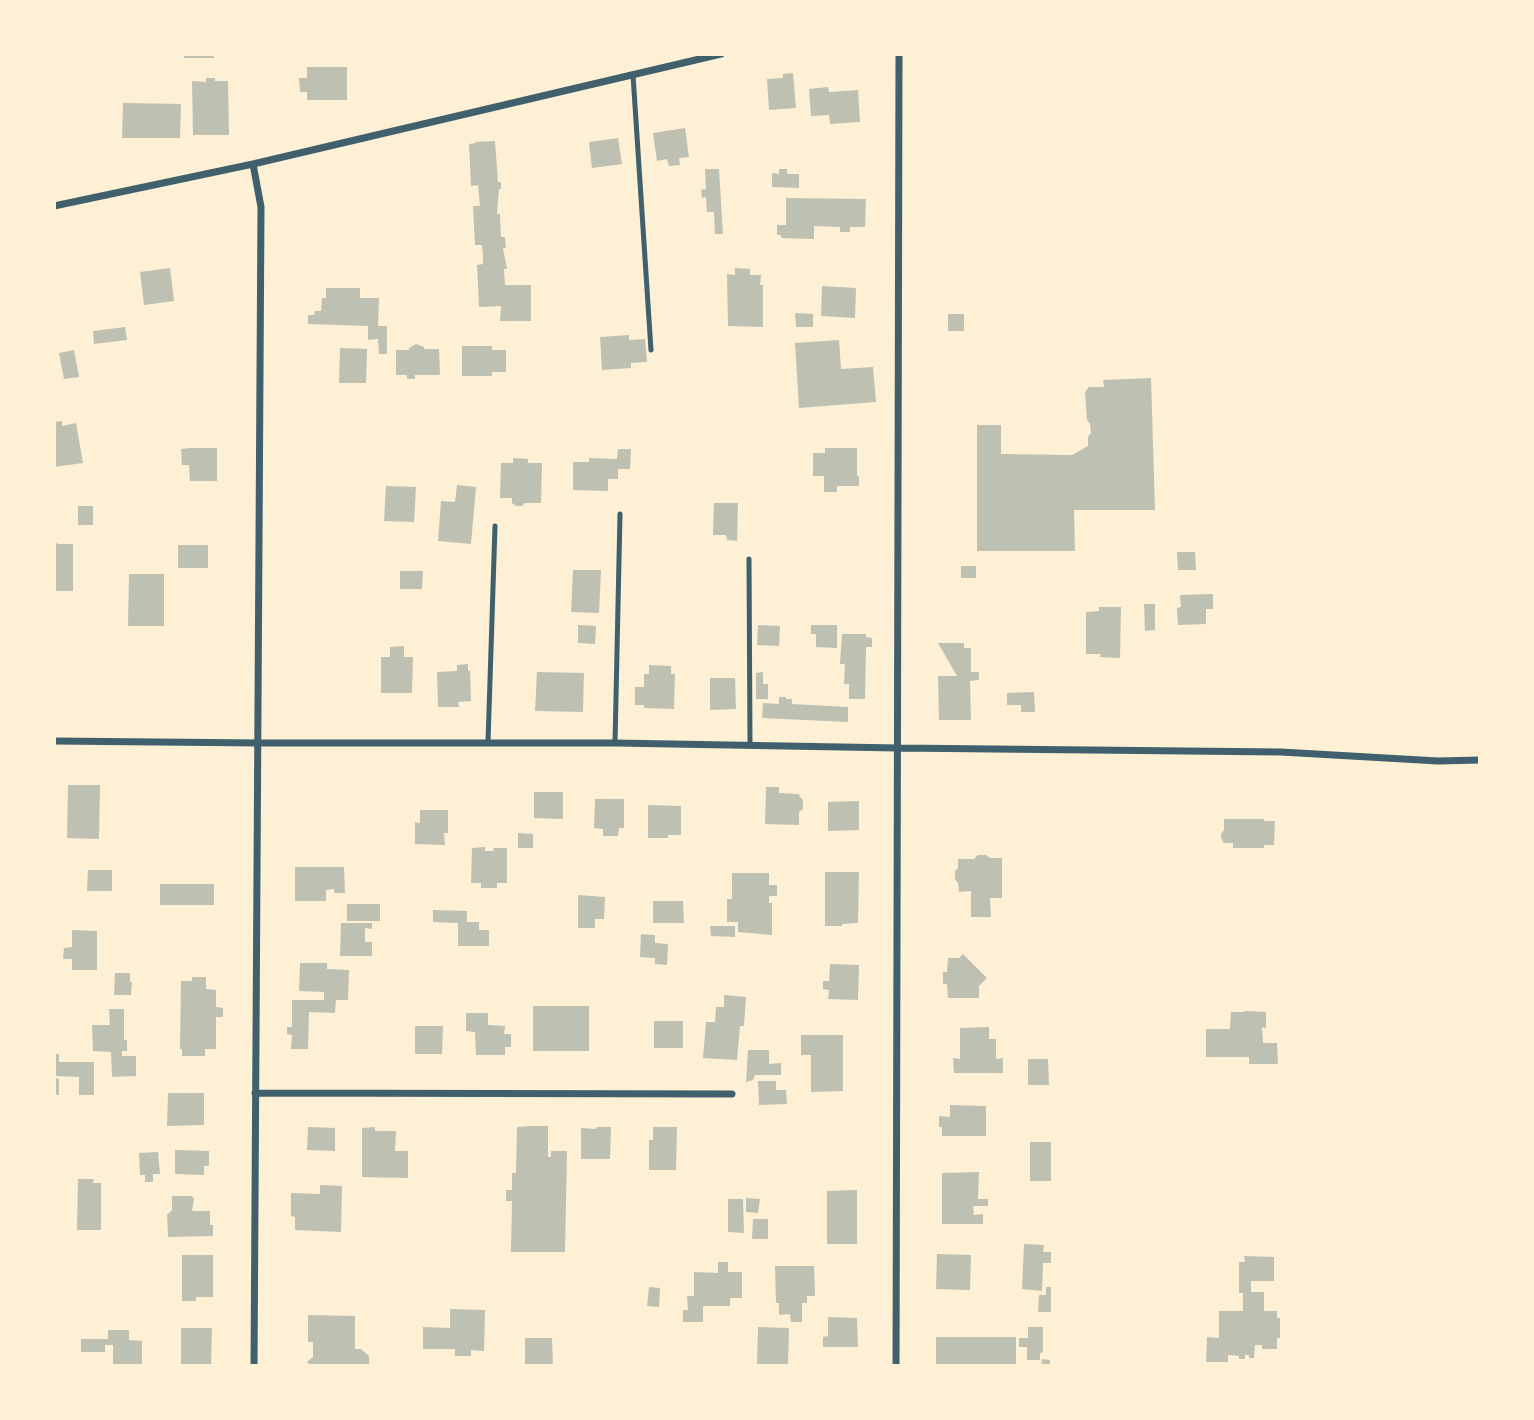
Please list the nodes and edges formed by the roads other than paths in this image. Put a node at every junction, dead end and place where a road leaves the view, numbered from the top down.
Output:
1 (721, 54) edge
2 (899, 54) edge
3 (634, 75) junction
4 (253, 164) junction
5 (54, 206) edge
6 (651, 350) dead end
7 (620, 514) dead end
8 (495, 526) dead end
9 (749, 559) dead end
10 (54, 741) edge
11 (488, 742) junction
12 (259, 743) junction
13 (615, 743) junction
14 (750, 745) junction
15 (898, 748) junction
16 (1480, 760) edge
17 (256, 1093) junction
18 (732, 1094) dead end
19 (254, 1366) edge
20 (895, 1366) edge

1 - 3 street
2 - 15 street
3 - 4 street
3 - 6 lane
4 - 5 street
4 - 12 street
7 - 13 lane
8 - 11 lane
9 - 14 lane
10 - 12 street
11 - 12 street
11 - 13 street
12 - 17 street
13 - 14 street
14 - 15 street
15 - 16 street
15 - 20 street
17 - 18 street
17 - 19 street

